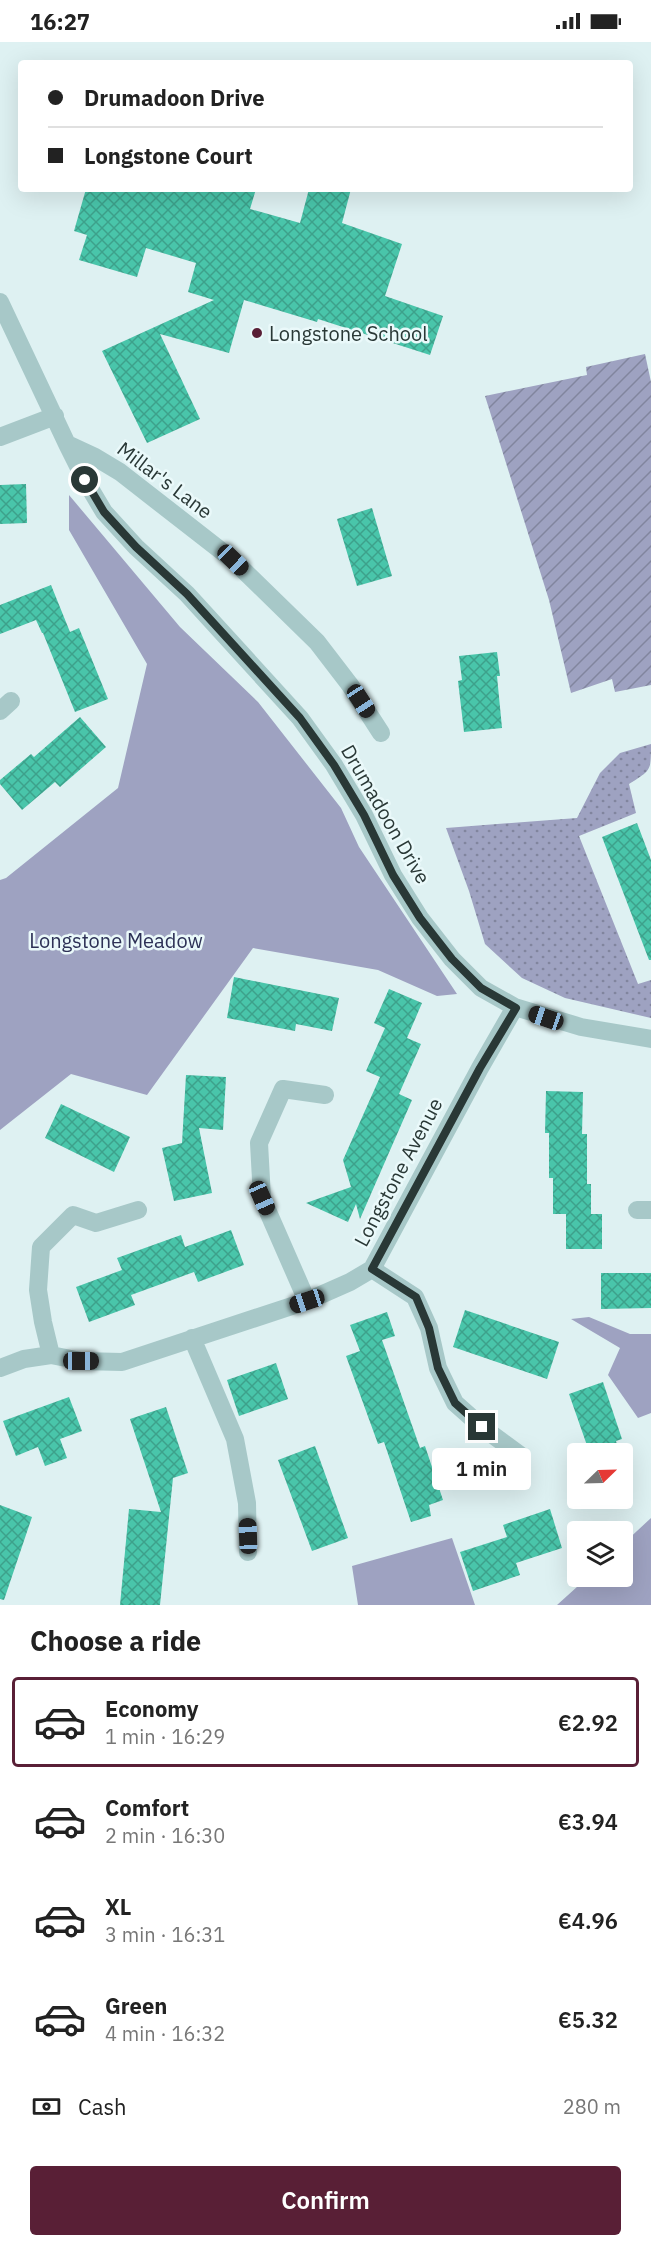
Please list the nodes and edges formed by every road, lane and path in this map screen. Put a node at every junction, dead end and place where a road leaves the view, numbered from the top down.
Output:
1 (0, 302) edge
2 (55, 416) junction
3 (0, 437) edge
4 (67, 444) junction
5 (381, 733) dead end
6 (516, 1008) junction
7 (651, 1039) edge
8 (325, 1095) dead end
9 (138, 1210) dead end
10 (372, 1269) junction
11 (307, 1301) junction
12 (192, 1338) junction
13 (51, 1355) junction
14 (0, 1368) edge
15 (520, 1455) dead end
16 (248, 1552) dead end

1 - 2 street
2 - 3 street
2 - 4 street
4 - 5 street, Millar's Lane
4 - 6 street, Drumadoon Drive
6 - 7 street, Drumadoon Drive
6 - 10 street, Longstone Avenue
8 - 11 street
9 - 13 street
10 - 11 street, Longstone Avenue
10 - 15 street
11 - 12 street, Longstone Avenue
12 - 13 street, Longstone Avenue
12 - 16 street
13 - 14 street, Longstone Avenue

